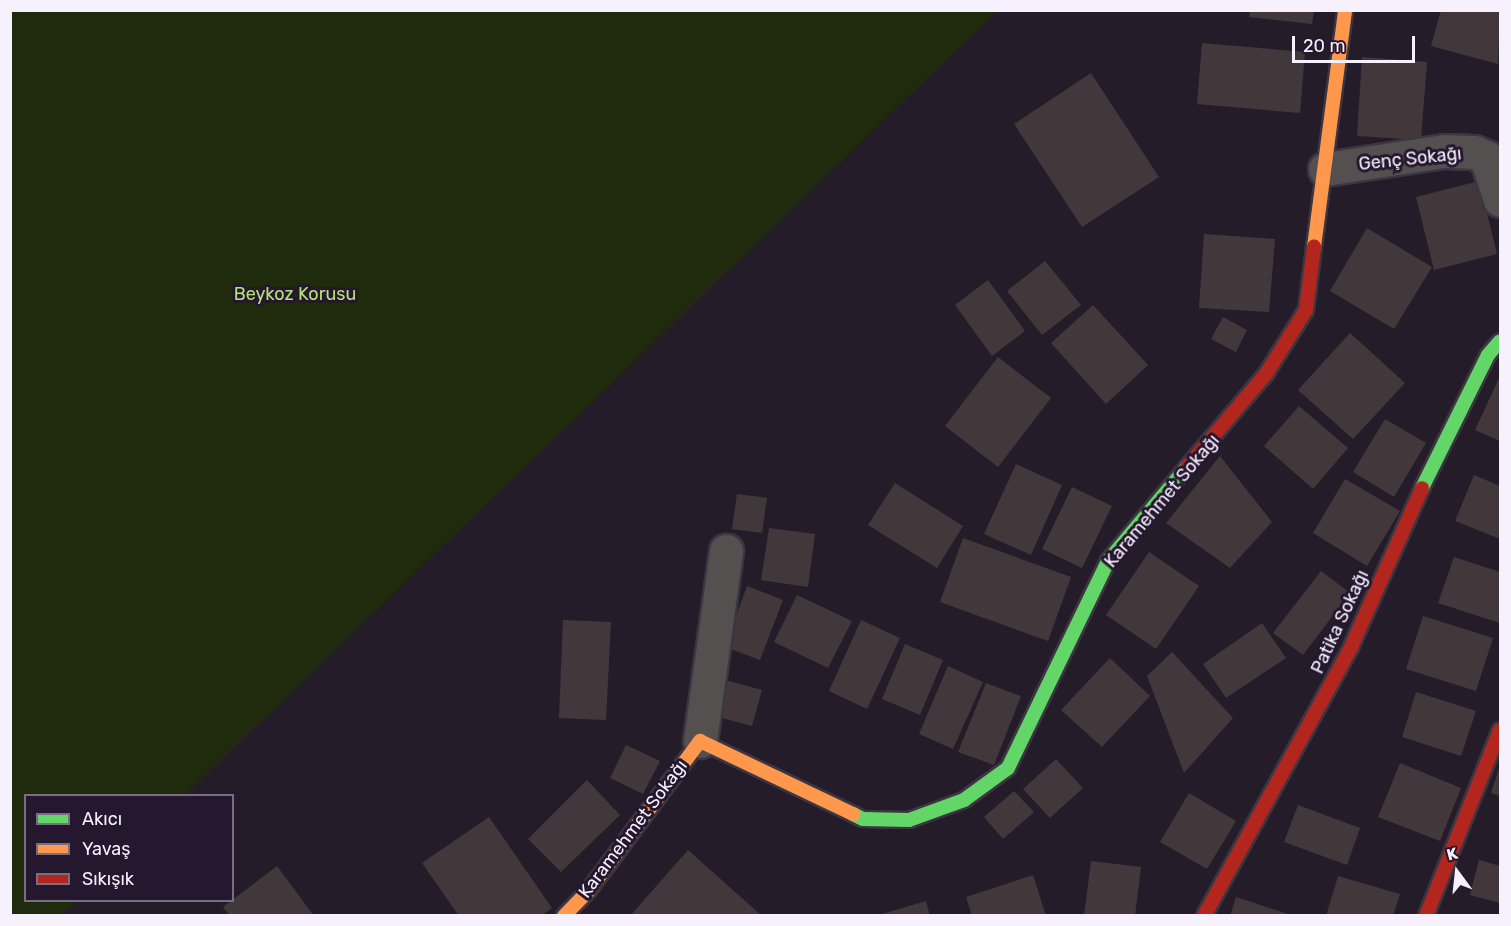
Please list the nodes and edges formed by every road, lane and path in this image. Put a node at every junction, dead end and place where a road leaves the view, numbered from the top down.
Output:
1 (1345, 10) edge
2 (1325, 169) junction
3 (1500, 200) edge
4 (1500, 341) edge
5 (726, 551) dead end
6 (1500, 730) edge
7 (700, 741) junction
8 (1200, 914) edge
9 (564, 915) edge
10 (1426, 915) edge

1 - 2 street, Karamehmet Sokağı
2 - 3 street, Genç Sokağı
2 - 7 street, Karamehmet Sokağı
4 - 8 street, Patika Sokağı
5 - 7 street, Karamehmet Sokağı
6 - 10 street
7 - 9 street, Karamehmet Sokağı

